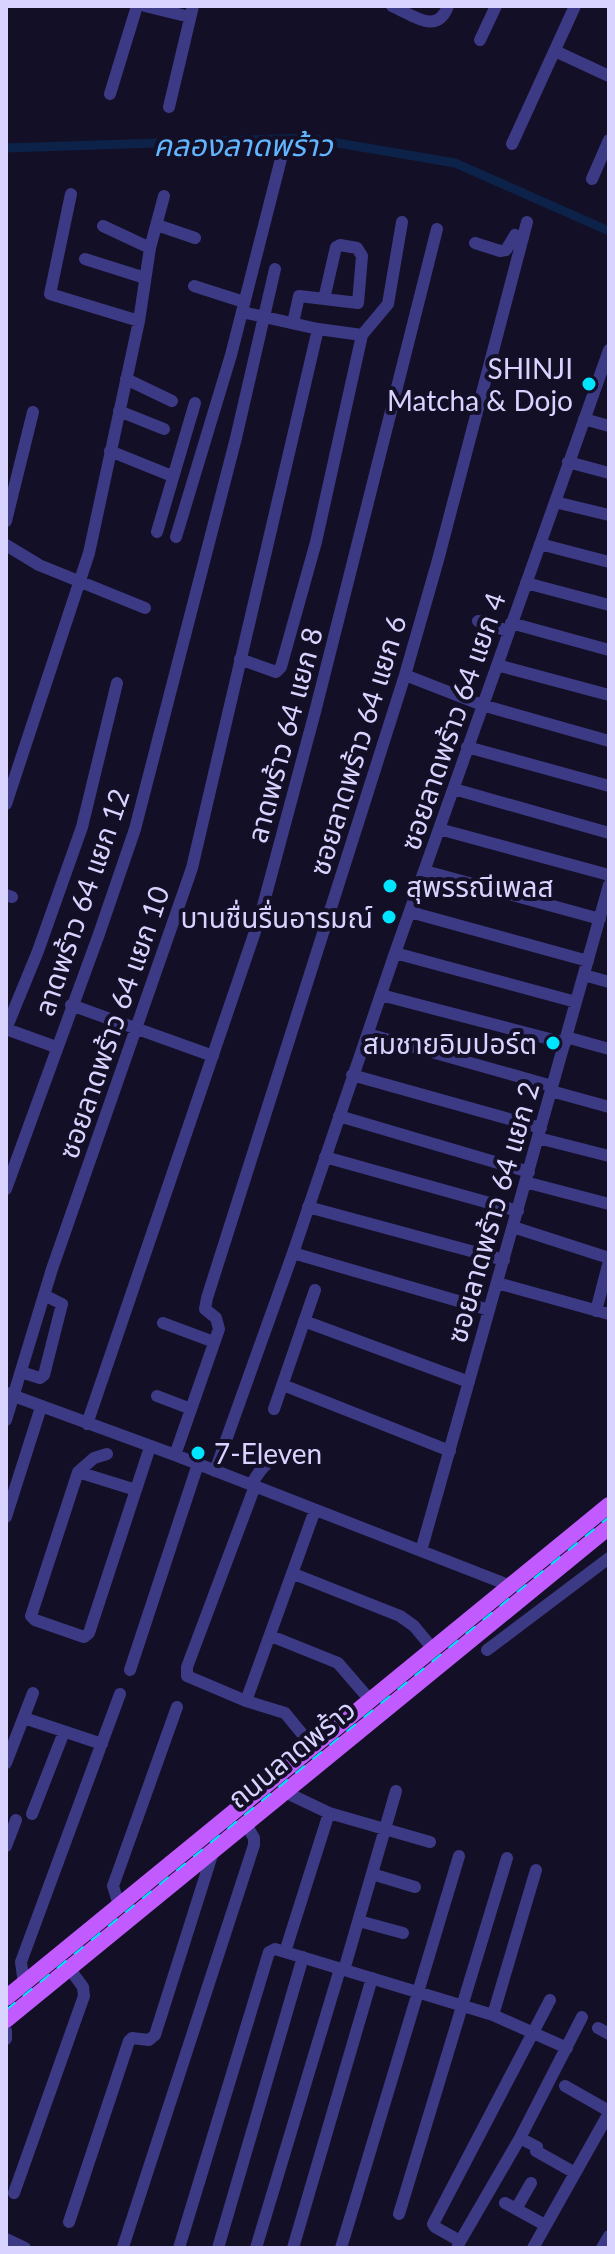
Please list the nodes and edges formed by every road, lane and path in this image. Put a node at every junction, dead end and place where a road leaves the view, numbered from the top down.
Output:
1 (137, 6) edge
2 (145, 6) edge
3 (392, 6) edge
4 (448, 6) edge
5 (496, 6) edge
6 (575, 6) edge
7 (191, 12) edge
8 (480, 40) dead end
9 (555, 51) junction
10 (609, 76) edge
11 (110, 94) dead end
12 (169, 107) dead end
13 (609, 140) edge
14 (512, 144) dead end
15 (284, 147) dead end
16 (592, 179) dead end
17 (71, 194) dead end
18 (164, 196) dead end
19 (402, 222) dead end
20 (527, 222) dead end
21 (157, 225) junction
22 (103, 226) dead end
23 (437, 229) dead end
24 (195, 238) dead end
25 (523, 238) junction
26 (475, 243) dead end
27 (150, 248) junction
28 (85, 259) dead end
29 (275, 269) dead end
30 (145, 278) junction
31 (194, 286) dead end
32 (324, 299) junction
33 (243, 307) junction
34 (263, 317) junction
35 (139, 321) junction
36 (293, 323) junction
37 (318, 329) junction
38 (362, 335) junction
39 (609, 350) edge
40 (126, 379) junction
41 (594, 391) junction
42 (609, 396) edge
43 (172, 401) dead end
44 (195, 403) dead end
45 (119, 411) junction
46 (33, 412) dead end
47 (584, 419) junction
48 (609, 426) edge
49 (164, 429) dead end
50 (110, 451) junction
51 (568, 462) junction
52 (609, 473) edge
53 (172, 476) junction
54 (560, 503) junction
55 (609, 515) edge
56 (6, 521) edge
57 (157, 532) dead end
58 (176, 537) dead end
59 (540, 544) junction
60 (6, 545) edge
61 (609, 562) edge
62 (81, 581) junction
63 (526, 583) junction
64 (609, 605) edge
65 (145, 608) dead end
66 (478, 621) dead end
67 (510, 627) junction
68 (609, 650) edge
69 (240, 659) junction
70 (497, 665) junction
71 (405, 675) junction
72 (117, 683) dead end
73 (609, 695) edge
74 (482, 705) junction
75 (609, 741) edge
76 (467, 747) junction
77 (609, 786) edge
78 (454, 789) junction
79 (6, 804) edge
80 (439, 829) junction
81 (609, 833) edge
82 (425, 871) junction
83 (609, 875) edge
84 (609, 885) edge
85 (410, 912) junction
86 (604, 913) edge
87 (395, 953) junction
88 (588, 961) junction
89 (584, 975) junction
90 (609, 982) edge
91 (381, 995) junction
92 (576, 1002) junction
93 (71, 1005) junction
94 (136, 1028) junction
95 (6, 1029) edge
96 (368, 1034) junction
97 (566, 1040) junction
98 (56, 1047) junction
99 (609, 1049) edge
100 (213, 1056) junction
101 (352, 1075) junction
102 (552, 1089) junction
103 (609, 1107) edge
104 (339, 1116) junction
105 (539, 1133) junction
106 (609, 1156) edge
107 (325, 1157) junction
108 (11, 1158) edge
109 (527, 1177) junction
110 (6, 1189) edge
111 (609, 1204) edge
112 (308, 1207) junction
113 (518, 1211) junction
114 (513, 1227) junction
115 (293, 1253) junction
116 (504, 1260) junction
117 (609, 1260) edge
118 (497, 1283) junction
119 (315, 1290) dead end
120 (44, 1295) junction
121 (489, 1310) junction
122 (603, 1312) edge
123 (304, 1321) junction
124 (163, 1323) dead end
125 (214, 1342) junction
126 (21, 1372) junction
127 (469, 1382) junction
128 (283, 1385) junction
129 (10, 1395) edge
130 (157, 1396) dead end
131 (41, 1407) junction
132 (191, 1409) junction
133 (274, 1409) dead end
134 (6, 1420) edge
135 (87, 1424) junction
136 (150, 1447) junction
137 (450, 1451) junction
138 (107, 1454) dead end
139 (175, 1455) junction
140 (302, 1457) dead end
141 (198, 1464) junction
142 (215, 1471) junction
143 (78, 1472) junction
144 (253, 1485) junction
145 (136, 1490) junction
146 (609, 1505) edge
147 (315, 1510) junction
148 (6, 1517) edge
149 (609, 1527) edge
150 (421, 1551) junction
151 (609, 1558) edge
152 (294, 1574) junction
153 (516, 1592) junction
154 (271, 1636) junction
155 (433, 1649) junction
156 (487, 1650) dead end
157 (130, 1670) dead end
158 (33, 1693) dead end
159 (120, 1694) dead end
160 (370, 1700) junction
161 (246, 1701) junction
162 (177, 1707) dead end
163 (24, 1718) junction
164 (64, 1732) junction
165 (102, 1744) junction
166 (313, 1747) junction
167 (6, 1763) edge
168 (396, 1791) dead end
169 (285, 1792) junction
170 (329, 1813) junction
171 (32, 1814) dead end
172 (16, 1820) dead end
173 (246, 1824) junction
174 (384, 1829) junction
175 (430, 1842) dead end
176 (6, 1846) edge
177 (214, 1850) junction
178 (459, 1856) dead end
179 (507, 1858) dead end
180 (536, 1870) dead end
181 (372, 1874) junction
182 (415, 1887) dead end
183 (119, 1905) junction
184 (359, 1921) junction
185 (403, 1933) dead end
186 (285, 1952) junction
187 (303, 1957) junction
188 (69, 1968) junction
189 (342, 1969) junction
190 (45, 1977) junction
191 (372, 1978) junction
192 (24, 1984) junction
193 (417, 1992) junction
194 (6, 1998) edge
195 (550, 2000) dead end
196 (463, 2007) junction
197 (493, 2015) junction
198 (582, 2017) dead end
199 (6, 2020) edge
200 (6, 2031) edge
201 (534, 2032) junction
202 (6, 2039) edge
203 (567, 2048) junction
204 (565, 2086) dead end
205 (609, 2112) edge
206 (520, 2138) junction
207 (575, 2173) junction
208 (531, 2183) dead end
209 (14, 2193) dead end
210 (399, 2214) dead end
211 (69, 2222) dead end
212 (545, 2225) junction
213 (609, 2236) edge
214 (6, 2239) edge
215 (458, 2244) edge
216 (123, 2247) edge
217 (25, 2248) edge
218 (179, 2248) edge
219 (218, 2248) edge
220 (256, 2248) edge
221 (293, 2248) edge
222 (341, 2248) edge
223 (533, 2248) edge
224 (602, 2248) edge

1 - 11 street
2 - 7 street
3 - 4 street
5 - 8 street
6 - 9 street
7 - 12 street
9 - 10 street
9 - 14 street
13 - 16 street
15 - 33 street
17 - 35 street
18 - 21 street
19 - 38 street
20 - 25 street, ซอยลาดพร้าว 64 แยก 6
21 - 24 street
21 - 27 street
22 - 27 street
23 - 100 street, ลาดพร้าว 64 แยก 8
25 - 26 street
25 - 71 street, ซอยลาดพร้าว 64 แยก 6
27 - 30 street
28 - 30 street
29 - 34 street, ลาดพร้าว 64 แยก 12
30 - 35 street
31 - 33 street
32 - 32 street
32 - 36 street
33 - 34 street
33 - 58 street
34 - 36 street
34 - 93 street, ลาดพร้าว 64 แยก 12
35 - 40 street
36 - 37 street
37 - 38 street
37 - 69 street, ซอยลาดพร้าว 64 แยก 10
38 - 69 street
39 - 41 street, ซอยลาดพร้าว 64 แยก 4
40 - 43 street
40 - 45 street
41 - 42 street
41 - 47 street, ซอยลาดพร้าว 64 แยก 4
44 - 53 street
45 - 49 street
45 - 50 street
46 - 56 street
47 - 48 street
47 - 51 street, ซอยลาดพร้าว 64 แยก 4
50 - 53 street
50 - 62 street
51 - 52 street
51 - 54 street, ซอยลาดพร้าว 64 แยก 4
53 - 57 street
54 - 55 street
54 - 59 street, ซอยลาดพร้าว 64 แยก 4
59 - 61 street
59 - 63 street, ซอยลาดพร้าว 64 แยก 4
60 - 62 street
62 - 65 street
62 - 79 street
63 - 64 street
63 - 67 street, ซอยลาดพร้าว 64 แยก 4
66 - 67 street
67 - 68 street
67 - 70 street, ซอยลาดพร้าว 64 แยก 4
69 - 94 street, ซอยลาดพร้าว 64 แยก 10
70 - 73 street
70 - 74 street, ซอยลาดพร้าว 64 แยก 4
71 - 74 street
71 - 125 street, ซอยลาดพร้าว 64 แยก 6
72 - 95 street
74 - 75 street
74 - 76 street, ซอยลาดพร้าว 64 แยก 4
76 - 77 street
76 - 78 street, ซอยลาดพร้าว 64 แยก 4
78 - 80 street, ซอยลาดพร้าว 64 แยก 4
78 - 81 street
80 - 82 street, ซอยลาดพร้าว 64 แยก 4
80 - 83 street
82 - 85 street, ซอยลาดพร้าว 64 แยก 4
82 - 86 street
84 - 86 street, ซอยลาดพร้าว 64 แยก 2
85 - 87 street, ซอยลาดพร้าว 64 แยก 4
85 - 88 street
86 - 88 street, ซอยลาดพร้าว 64 แยก 2
87 - 91 street, ซอยลาดพร้าว 64 แยก 4
87 - 92 street
88 - 89 street, ซอยลาดพร้าว 64 แยก 2
89 - 90 street
89 - 92 street, ซอยลาดพร้าว 64 แยก 2
91 - 96 street, ซอยลาดพร้าว 64 แยก 4
91 - 97 street
92 - 97 street, ซอยลาดพร้าว 64 แยก 2
93 - 94 street
93 - 98 street, ลาดพร้าว 64 แยก 12
94 - 100 street
94 - 120 street, ซอยลาดพร้าว 64 แยก 10
95 - 98 street
96 - 101 street, ซอยลาดพร้าว 64 แยก 4
96 - 102 street
97 - 99 street
97 - 102 street, ซอยลาดพร้าว 64 แยก 2
98 - 108 street, ลาดพร้าว 64 แยก 12
100 - 135 street, ลาดพร้าว 64 แยก 8
101 - 104 street, ซอยลาดพร้าว 64 แยก 4
101 - 105 street
102 - 103 street
102 - 105 street, ซอยลาดพร้าว 64 แยก 2
104 - 107 street, ซอยลาดพร้าว 64 แยก 4
104 - 109 street
105 - 106 street
105 - 109 street, ซอยลาดพร้าว 64 แยก 2
107 - 112 street, ซอยลาดพร้าว 64 แยก 4
107 - 113 street
108 - 110 street, ลาดพร้าว 64 แยก 12
109 - 111 street
109 - 113 street, ซอยลาดพร้าว 64 แยก 2
112 - 115 street, ซอยลาดพร้าว 64 แยก 4
112 - 116 street
113 - 114 street, ซอยลาดพร้าว 64 แยก 2
114 - 116 street, ซอยลาดพร้าว 64 แยก 2
114 - 117 street
115 - 121 street
115 - 142 street, ซอยลาดพร้าว 64 แยก 4
116 - 118 street, ซอยลาดพร้าว 64 แยก 2
117 - 122 street
118 - 121 street, ซอยลาดพร้าว 64 แยก 2
118 - 122 street
119 - 123 street
120 - 126 street, ซอยลาดพร้าว 64 แยก 10
120 - 126 street
121 - 127 street, ซอยลาดพร้าว 64 แยก 2
123 - 127 street
123 - 128 street
124 - 125 street
125 - 132 street
126 - 129 street, ซอยลาดพร้าว 64 แยก 10
127 - 137 street, ซอยลาดพร้าว 64 แยก 2
128 - 133 street
128 - 137 street
129 - 131 street
129 - 134 street, ซอยลาดพร้าว 64 แยก 10
130 - 132 street
131 - 135 street
131 - 148 street
132 - 139 street
135 - 136 street
136 - 139 street
136 - 145 street
137 - 150 street, ซอยลาดพร้าว 64 แยก 2
138 - 143 street
139 - 141 street
140 - 144 street
141 - 142 street
141 - 157 street
142 - 144 street
143 - 145 street
143 - 145 street
144 - 147 street
144 - 161 street
146 - 153 main road, ถนนลาดพร้าว
147 - 150 street
147 - 152 street
149 - 153 main road, ถนนลาดพร้าว
150 - 153 street
151 - 156 street
152 - 154 street
152 - 155 street
153 - 155 main road, ถนนลาดพร้าว
153 - 169 main road, ถนนลาดพร้าว
154 - 160 street
154 - 161 street
155 - 160 main road, ถนนลาดพร้าว
158 - 163 street
159 - 165 street
160 - 166 main road, ถนนลาดพร้าว
161 - 166 street
162 - 183 street
163 - 164 street
163 - 167 street
164 - 165 street
164 - 171 street
165 - 192 street
166 - 183 main road, ถนนลาดพร้าว
168 - 174 street
169 - 170 street
169 - 173 main road, ถนนลาดพร้าว
170 - 174 street
170 - 186 street
172 - 176 street
173 - 177 main road, ถนนลาดพร้าว
173 - 216 street
174 - 175 street
174 - 181 street
177 - 188 main road, ถนนลาดพร้าว
177 - 211 street
178 - 193 street
179 - 196 street
180 - 197 street
181 - 182 street
181 - 184 street
183 - 190 main road, ถนนลาดพร้าว
184 - 185 street
184 - 189 street
186 - 187 street
186 - 218 street
187 - 189 street
187 - 219 street
188 - 190 main road, ถนนลาดพร้าว
188 - 209 street
189 - 191 street
189 - 220 street
190 - 192 main road, ถนนลาดพร้าว
190 - 199 main road, ถนนลาดพร้าว
191 - 193 street
191 - 221 street
192 - 194 main road, ถนนลาดพร้าว
193 - 196 street
193 - 222 street
195 - 201 street
196 - 197 street
196 - 210 street
197 - 201 street
198 - 203 street
200 - 202 street
201 - 203 street
201 - 215 street
203 - 206 street
204 - 205 street
205 - 207 street
206 - 207 street
206 - 215 street
207 - 212 street
208 - 212 street
212 - 223 street
213 - 224 street
214 - 217 street

